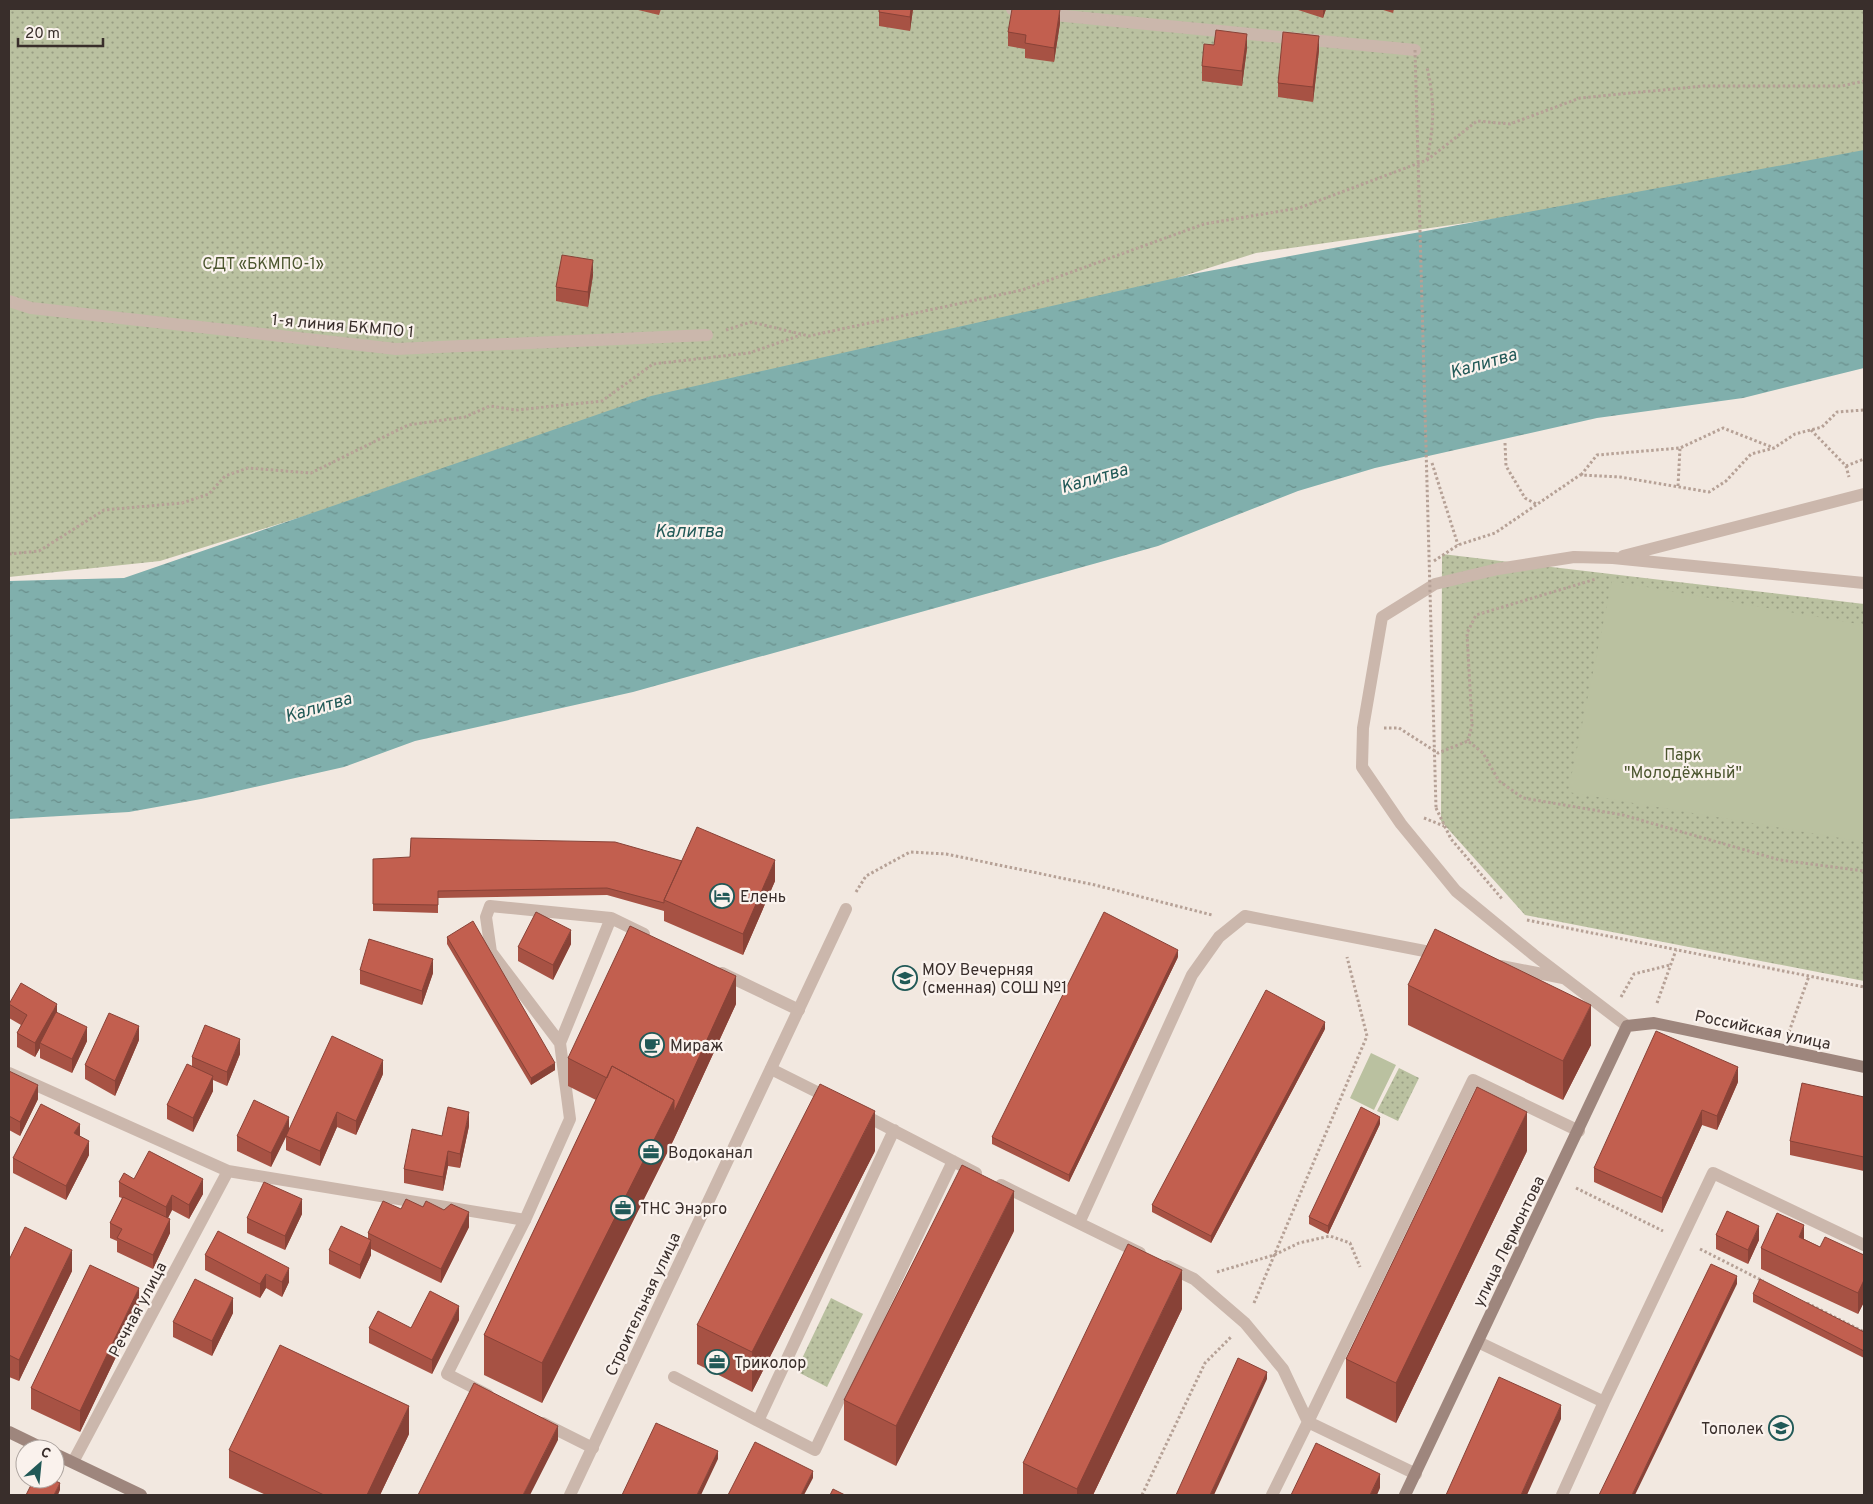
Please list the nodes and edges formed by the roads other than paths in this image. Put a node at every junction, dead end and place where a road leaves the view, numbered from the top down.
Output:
1 (1012, 9) edge
2 (1420, 54) road end
3 (9, 301) edge
4 (707, 335) road end
5 (1860, 495) edge
6 (1613, 558) junction
7 (1864, 583) edge
8 (846, 909) road end
9 (611, 918) junction
10 (656, 940) edge
11 (1449, 956) edge
12 (1488, 964) edge
13 (709, 966) edge
14 (1565, 979) junction
15 (799, 1010) junction
16 (1627, 1026) junction
17 (560, 1043) junction
18 (1864, 1067) edge
19 (771, 1069) junction
20 (9, 1073) edge
21 (894, 1130) junction
22 (1579, 1131) junction
23 (953, 1161) junction
24 (228, 1171) junction
25 (525, 1220) junction
26 (1079, 1223) junction
27 (1864, 1245) edge
28 (1478, 1342) junction
29 (674, 1377) dead end
30 (500, 1401) edge
31 (1604, 1402) junction
32 (534, 1419) edge
33 (758, 1421) junction
34 (1308, 1422) junction
35 (9, 1432) edge
36 (23, 1439) edge
37 (593, 1448) junction
38 (65, 1458) edge
39 (73, 1462) junction
40 (1416, 1474) junction
41 (141, 1495) edge
42 (570, 1495) edge
43 (1272, 1495) edge
44 (1405, 1495) edge
45 (1562, 1495) edge

1 - 2 street
3 - 4 street, 1-я линия БКМПО 1
5 - 6 street
6 - 7 street
6 - 14 street
8 - 15 street, Строительная улица
9 - 10 street
9 - 17 street
9 - 17 street
11 - 26 street
12 - 14 street
13 - 15 street
14 - 16 street
15 - 19 street, Строительная улица
16 - 18 street, Российская улица
16 - 22 street, улица Лермонтова
17 - 25 street
19 - 21 street
19 - 37 street, Строительная улица
20 - 24 street
21 - 23 street
21 - 33 street
22 - 28 street, улица Лермонтова
22 - 34 street
23 - 26 street
23 - 33 street
24 - 25 street
24 - 39 street, Речная улица
25 - 30 street
26 - 34 street
27 - 31 street
28 - 31 street
28 - 40 street, улица Лермонтова
29 - 33 street
31 - 45 street
32 - 37 street
34 - 40 street
34 - 43 street
35 - 36 street
37 - 42 street, Строительная улица
38 - 39 street
39 - 41 street
40 - 44 street, улица Лермонтова

